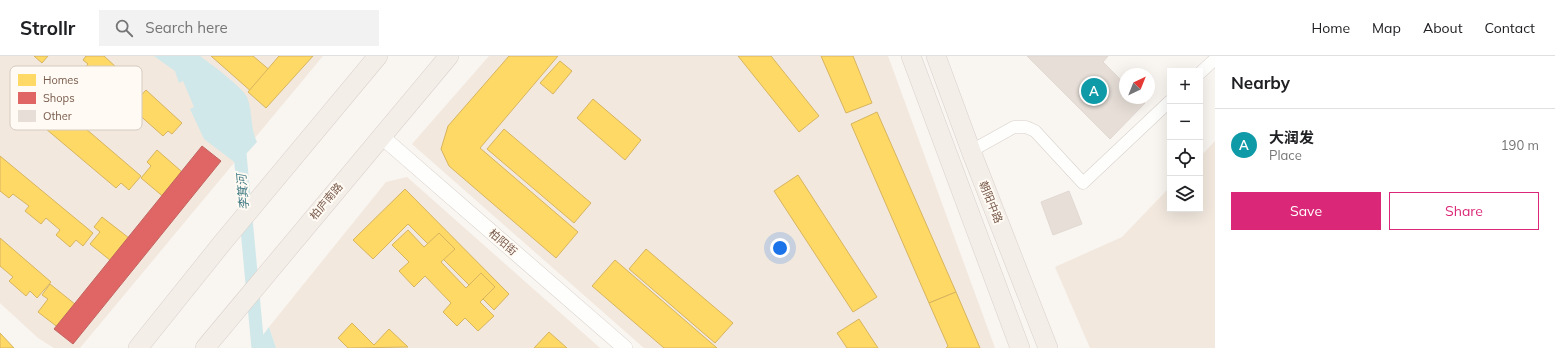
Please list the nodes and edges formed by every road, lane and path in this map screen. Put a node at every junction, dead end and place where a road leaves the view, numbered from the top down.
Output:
1 (378, 56) edge
2 (449, 56) edge
3 (911, 56) edge
4 (936, 56) edge
5 (1215, 59) edge
6 (1203, 70) edge
7 (1167, 104) edge
8 (381, 136) junction
9 (971, 151) junction
10 (138, 348) edge
11 (205, 348) edge
12 (625, 348) edge
13 (1020, 348) edge
14 (1048, 348) edge

1 - 10 main road
2 - 8 main road, 柏庐南路
3 - 13 main road
4 - 9 main road, 朝阳中路
5 - 6 street
7 - 9 street
8 - 11 main road, 柏庐南路
8 - 12 street, 柏阳街
9 - 14 main road, 朝阳中路

